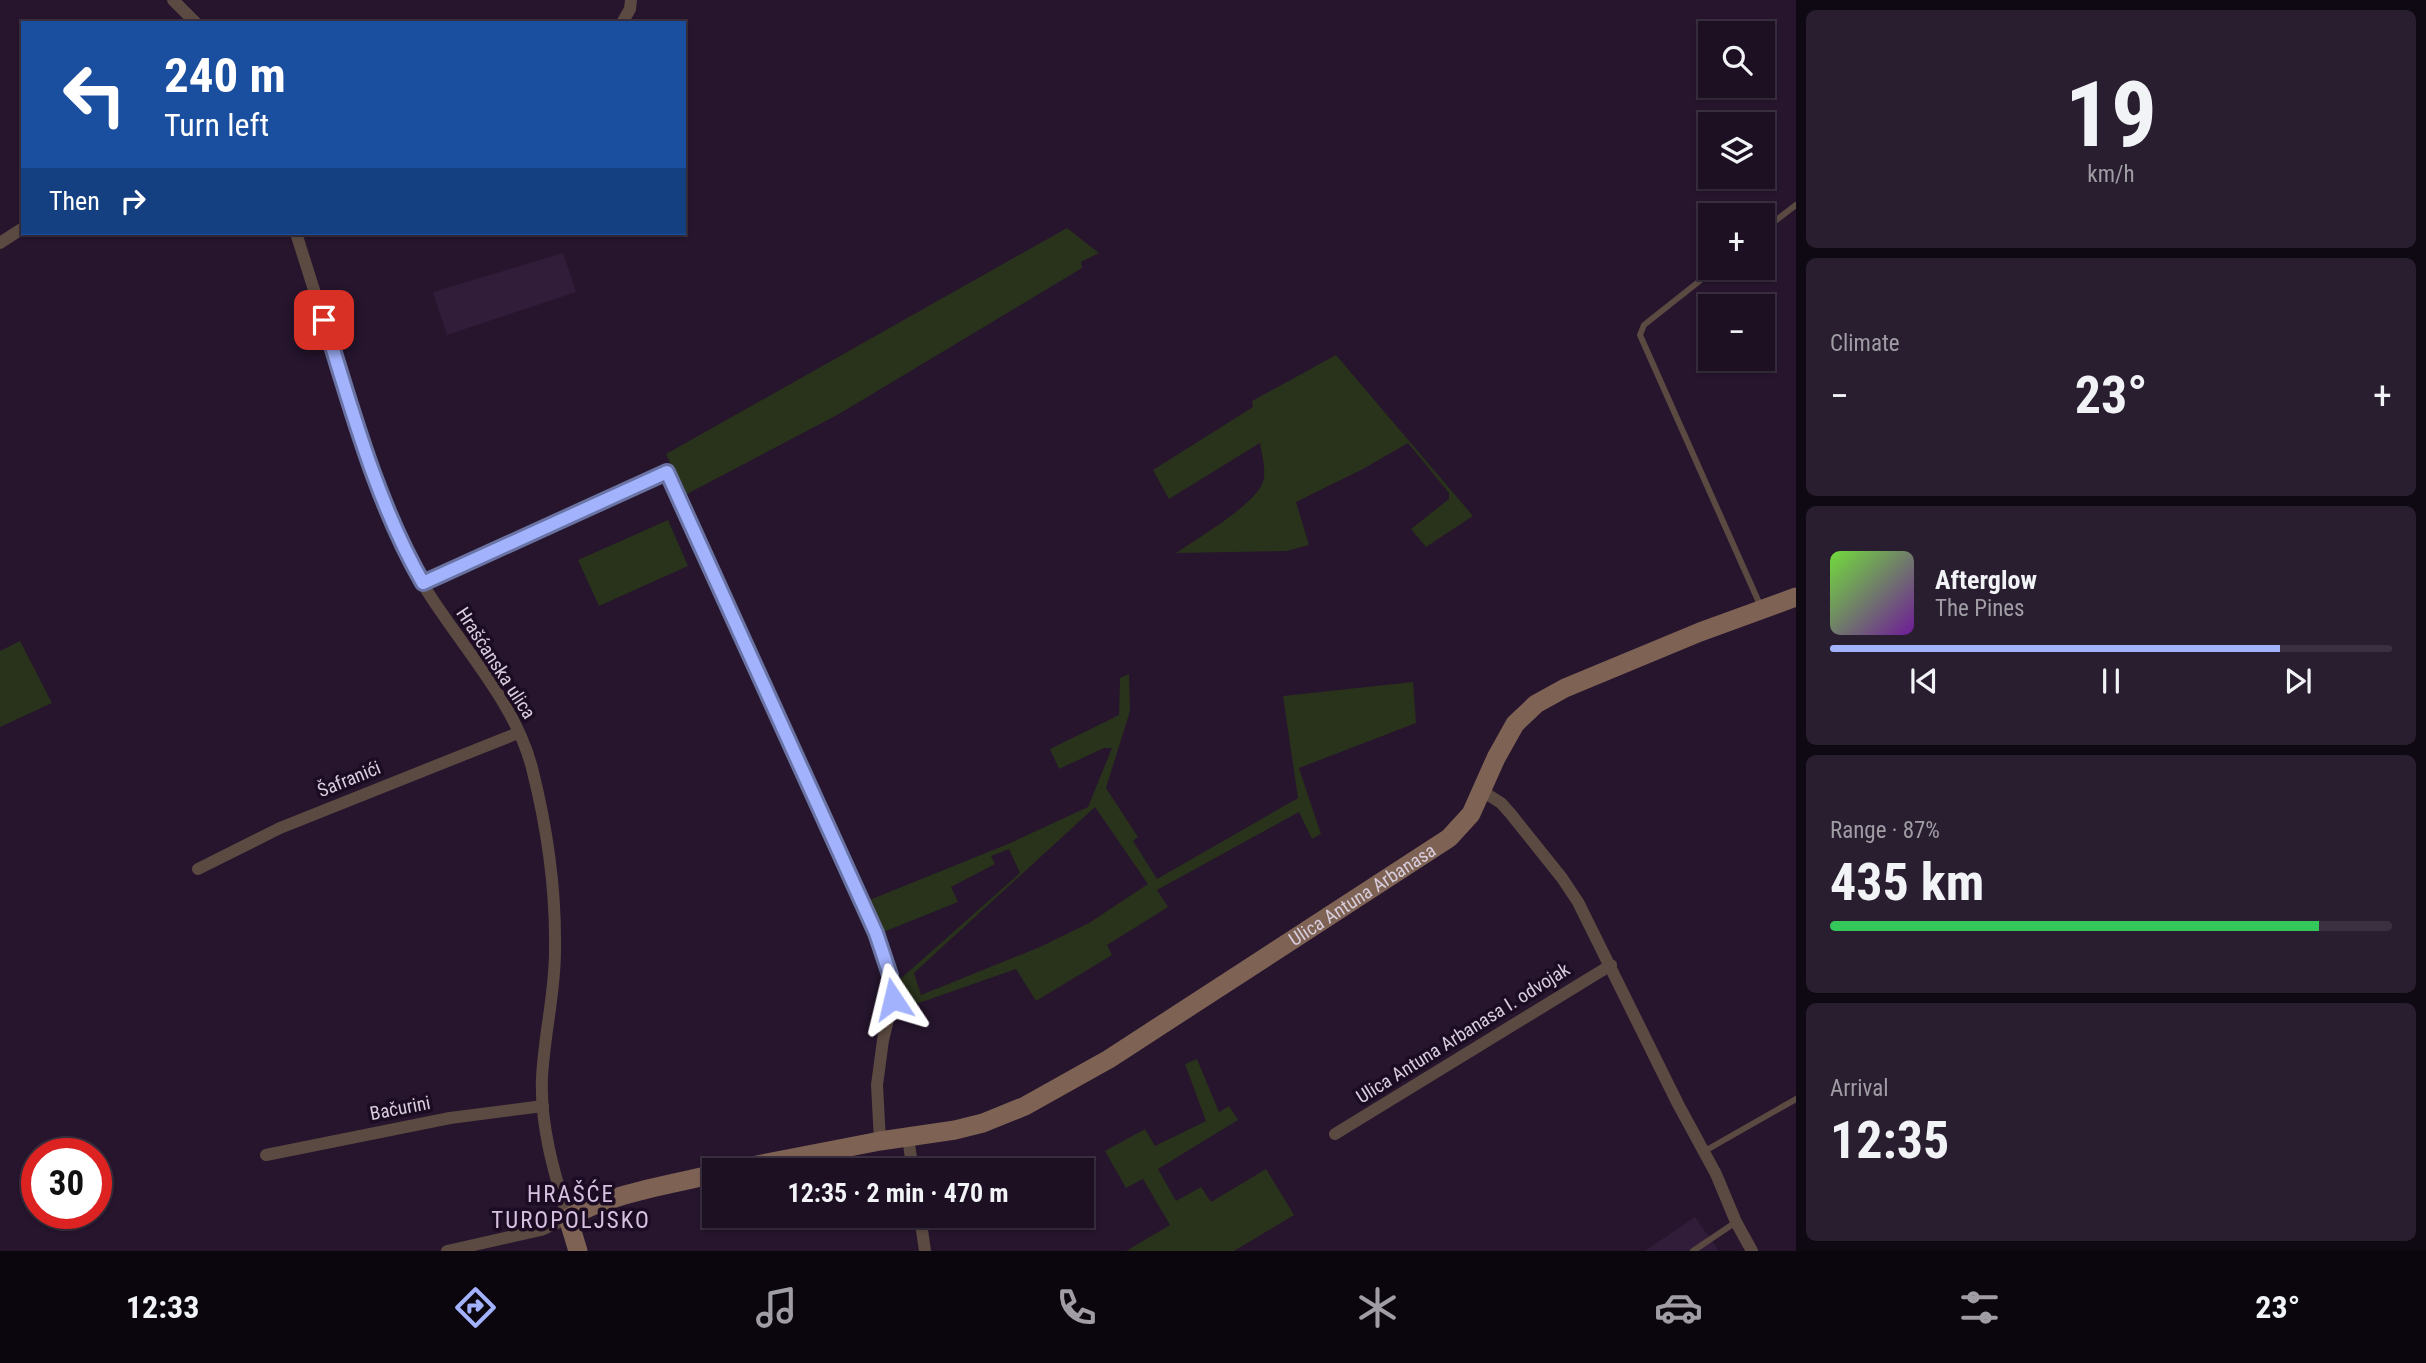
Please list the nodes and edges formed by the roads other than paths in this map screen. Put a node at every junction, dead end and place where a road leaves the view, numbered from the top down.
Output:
1 (173, 0) edge
2 (631, 0) edge
3 (193, 21) edge
4 (623, 21) edge
5 (1796, 205) edge
6 (1775, 221) edge
7 (21, 229) edge
8 (297, 235) edge
9 (0, 243) edge
10 (1701, 280) edge
11 (423, 583) junction
12 (1796, 597) edge
13 (1762, 609) junction
14 (519, 733) junction
15 (1482, 791) junction
16 (198, 869) dead end
17 (1611, 965) junction
18 (1796, 1099) edge
19 (543, 1105) junction
20 (1335, 1134) dead end
21 (908, 1138) junction
22 (880, 1141) junction
23 (1703, 1152) junction
24 (266, 1155) dead end
25 (793, 1158) edge
26 (911, 1158) edge
27 (702, 1177) edge
28 (568, 1218) junction
29 (1736, 1222) junction
30 (922, 1228) edge
31 (447, 1251) edge
32 (578, 1251) edge
33 (925, 1251) edge
34 (1693, 1251) edge
35 (1752, 1251) edge

1 - 3 street
2 - 4 street
5 - 6 lane
7 - 9 street
8 - 11 street, Hrašćanska ulica
10 - 13 lane
11 - 14 street, Hrašćanska ulica
11 - 22 street
12 - 13 main road, Ulica Antuna Arbanasa
13 - 15 main road, Ulica Antuna Arbanasa
14 - 16 street, Šafranići
14 - 19 street, Hrašćanska ulica
15 - 17 street
15 - 21 main road, Ulica Antuna Arbanasa
17 - 20 street, Ulica Antuna Arbanasa I. odvojak
17 - 23 street
18 - 23 lane
19 - 24 street, Bačurini
19 - 28 street, Hrašćanska ulica
21 - 22 main road, Ulica Antuna Arbanasa
21 - 26 street
22 - 25 main road, Ulica Antuna Arbanasa
23 - 29 street
27 - 28 main road
28 - 31 street
28 - 32 main road
29 - 34 lane
29 - 35 street
30 - 33 street

